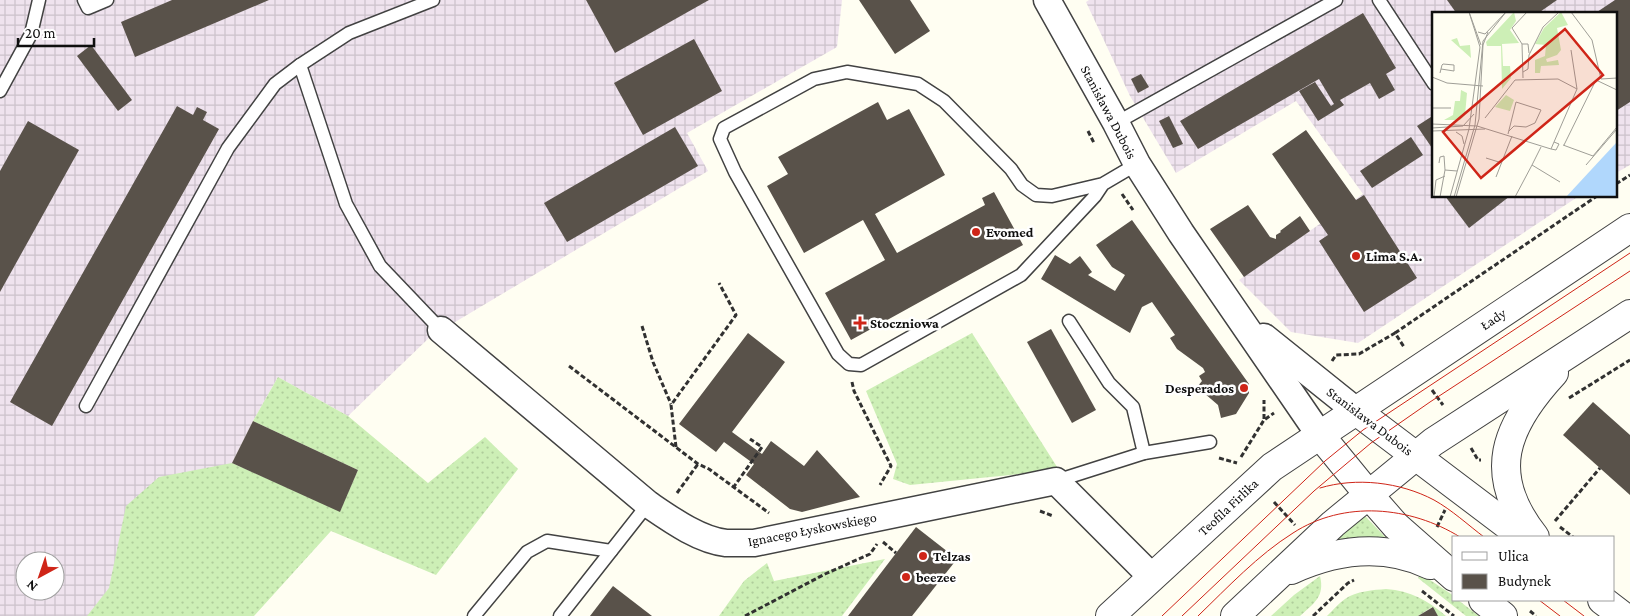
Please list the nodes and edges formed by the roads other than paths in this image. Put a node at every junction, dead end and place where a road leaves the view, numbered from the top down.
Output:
1 (39, 0) edge
2 (84, 0) edge
3 (107, 0) edge
4 (434, 0) edge
5 (1047, 0) edge
6 (1336, 0) edge
7 (1379, 0) edge
8 (300, 64) junction
9 (1432, 81) edge
10 (0, 91) edge
11 (1116, 123) junction
12 (1137, 164) junction
13 (1103, 184) junction
14 (1630, 228) edge
15 (1226, 297) junction
16 (1630, 314) edge
17 (1069, 321) dead end
18 (441, 330) joint
19 (1580, 348) junction
20 (86, 406) dead end
21 (1355, 410) junction
22 (1320, 434) junction
23 (1210, 442) dead end
24 (1144, 453) junction
25 (1415, 455) junction
26 (1056, 480) junction
27 (1368, 494) junction
28 (648, 504) junction
29 (1544, 530) edge
30 (1522, 536) edge
31 (611, 551) junction
32 (1452, 575) edge
33 (1452, 576) edge
34 (1152, 577) junction
35 (1271, 582) junction
36 (1484, 601) edge
37 (1603, 601) edge
38 (474, 616) edge
39 (560, 616) edge
40 (1110, 616) edge
41 (1235, 616) edge
42 (1503, 616) edge
43 (1623, 616) edge

1 - 10 lane
2 - 3 lane
4 - 8 lane
5 - 11 street, Stanisława Dubois
6 - 11 lane
7 - 9 lane
8 - 18 lane
8 - 20 lane
11 - 12 street, Stanisława Dubois
12 - 13 lane
12 - 15 street, Stanisława Dubois
13 - 13 lane
14 - 21 street, Łady
15 - 21 street, Stanisława Dubois
15 - 22 street, Stanisława Dubois
16 - 19 street
17 - 24 lane
18 - 28 street, Ignacego Łyskowskiego
19 - 25 street
19 - 29 street
21 - 22 street, Teofila Firlika
21 - 25 street, Stanisława Dubois
22 - 27 street, Stanisława Dubois
22 - 34 street, Teofila Firlika
23 - 24 lane
24 - 26 lane
25 - 27 street
25 - 30 street, Stanisława Dubois
26 - 28 street, Ignacego Łyskowskiego
26 - 34 street
27 - 32 street, Stanisława Dubois
27 - 35 street
28 - 31 lane
31 - 38 lane
31 - 39 lane
33 - 35 street
34 - 40 street, Teofila Firlika
35 - 41 street
36 - 42 street
37 - 43 street

